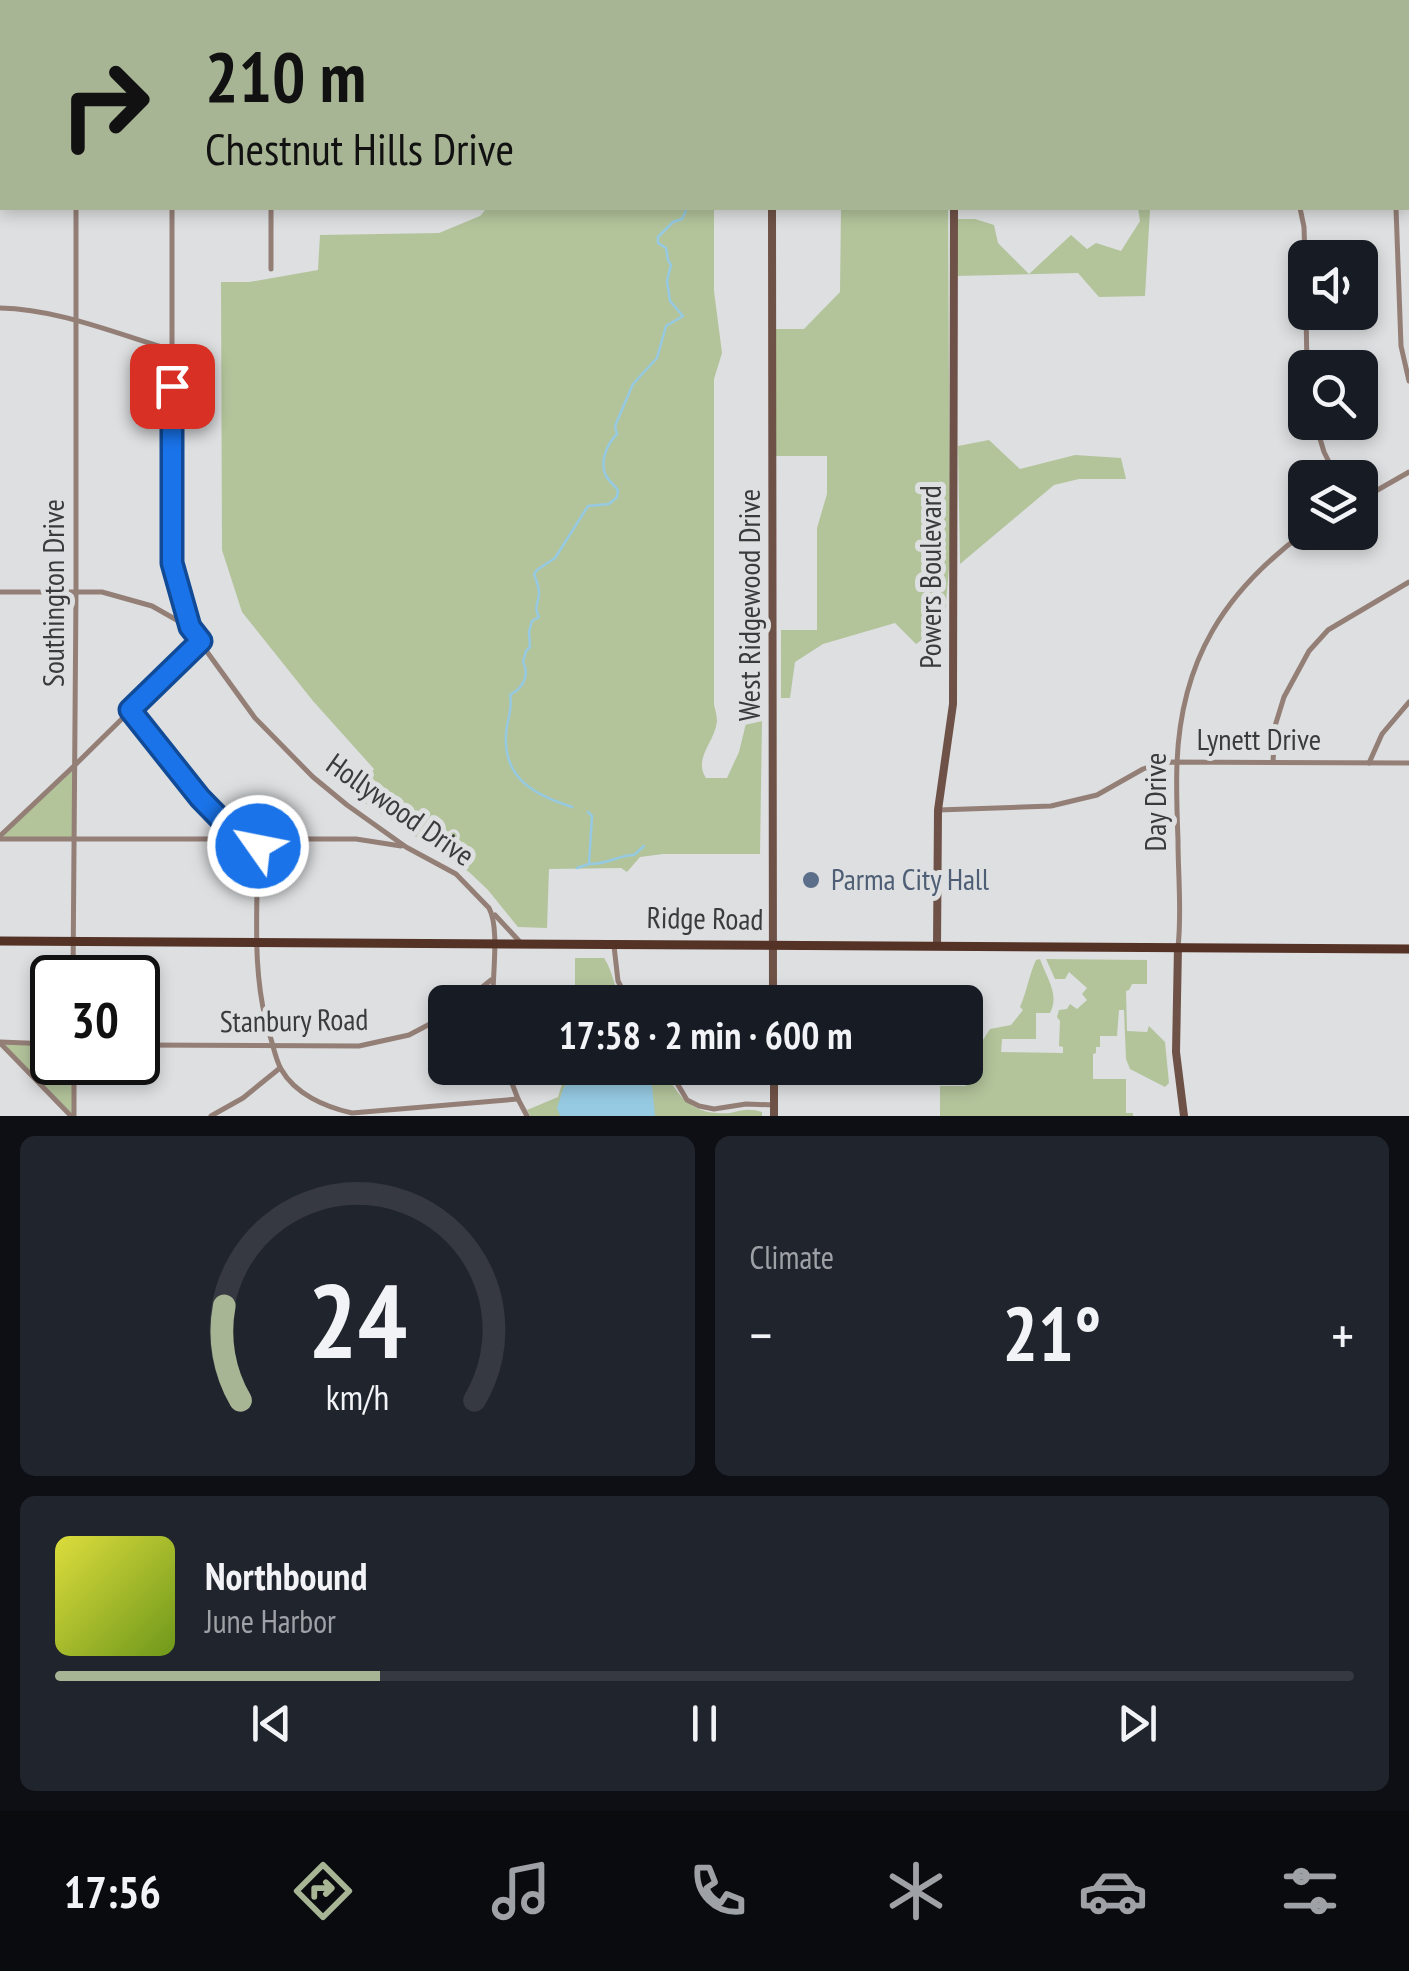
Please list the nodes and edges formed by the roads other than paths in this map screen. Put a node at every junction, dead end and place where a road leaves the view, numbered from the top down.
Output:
1 (76, 210) edge
2 (172, 210) edge
3 (271, 210) edge
4 (772, 210) edge
5 (954, 210) edge
6 (1300, 210) edge
7 (1396, 210) edge
8 (1304, 240) edge
9 (271, 269) dead end
10 (0, 308) edge
11 (76, 321) junction
12 (172, 350) junction
13 (1409, 381) edge
14 (1409, 472) edge
15 (1378, 490) edge
16 (1288, 544) edge
17 (1409, 582) edge
18 (0, 592) edge
19 (76, 592) junction
20 (190, 627) junction
21 (201, 641) junction
22 (1409, 702) edge
23 (130, 710) junction
24 (1177, 762) junction
25 (1273, 762) junction
26 (1369, 762) junction
27 (1409, 763) edge
28 (75, 765) junction
29 (938, 810) junction
30 (374, 824) junction
31 (0, 837) edge
32 (74, 838) junction
33 (239, 838) junction
34 (258, 838) junction
35 (368, 840) junction
36 (406, 846) junction
37 (493, 914) junction
38 (0, 941) edge
39 (75, 941) junction
40 (258, 941) junction
41 (494, 943) junction
42 (521, 943) junction
43 (614, 943) junction
44 (773, 945) junction
45 (937, 946) junction
46 (1178, 947) junction
47 (1409, 949) edge
48 (75, 955) edge
49 (492, 977) junction
50 (487, 985) edge
51 (492, 985) edge
52 (620, 985) edge
53 (774, 985) edge
54 (428, 1027) edge
55 (0, 1043) edge
56 (30, 1044) edge
57 (160, 1044) edge
58 (273, 1046) junction
59 (280, 1068) junction
60 (73, 1085) edge
61 (513, 1085) edge
62 (678, 1085) edge
63 (774, 1085) edge
64 (518, 1099) junction
65 (774, 1106) junction
66 (350, 1114) edge
67 (72, 1116) edge
68 (212, 1116) edge
69 (527, 1116) edge
70 (774, 1116) edge
71 (1184, 1116) edge

1 - 11 street, Southington Drive
2 - 12 street, Hollywood Drive
3 - 9 street
4 - 44 street, West Ridgewood Drive
5 - 29 street, Powers Boulevard
6 - 8 street
7 - 13 street
10 - 11 street
11 - 12 street
11 - 19 street, Southington Drive
12 - 20 street, Hollywood Drive
14 - 15 street
16 - 24 street, Day Drive
17 - 25 street
18 - 19 street
19 - 20 street
19 - 28 street, Southington Drive
20 - 21 street, Hollywood Drive
21 - 23 street
21 - 30 street, Hollywood Drive
22 - 26 street
23 - 28 street
23 - 33 street
24 - 25 street, Lynett Drive
24 - 29 street, Lynett Drive
24 - 46 street, Day Drive
25 - 26 street, Lynett Drive
26 - 27 street, Lynett Drive
28 - 31 street
28 - 32 street, Southington Drive
29 - 45 street, Powers Boulevard
30 - 35 street
30 - 36 street, Hollywood Drive
31 - 32 street
32 - 33 street
32 - 39 street, Southington Drive
33 - 34 street
34 - 35 street
34 - 40 street
35 - 36 street
36 - 37 street, Hollywood Drive
37 - 41 street
37 - 42 street, Hollywood Drive
38 - 39 main road, Ridge Road
39 - 40 main road, Ridge Road
39 - 48 street, Southington Drive
40 - 41 main road, Ridge Road
40 - 58 street
41 - 42 main road, Ridge Road
41 - 49 street
42 - 43 main road, Ridge Road
43 - 44 main road, Ridge Road
43 - 52 street
44 - 45 main road, Ridge Road
44 - 53 street, West Ridgewood Drive
45 - 46 main road, Ridge Road
46 - 47 main road, Ridge Road
46 - 71 street, Day Drive
49 - 50 street
49 - 51 street
54 - 58 street, Stanbury Road
55 - 56 street
55 - 67 street
57 - 58 street, Stanbury Road
58 - 59 street
59 - 66 street
59 - 68 street
60 - 67 street
61 - 64 street
62 - 65 street
63 - 65 street
64 - 66 street
64 - 69 street
65 - 70 street

